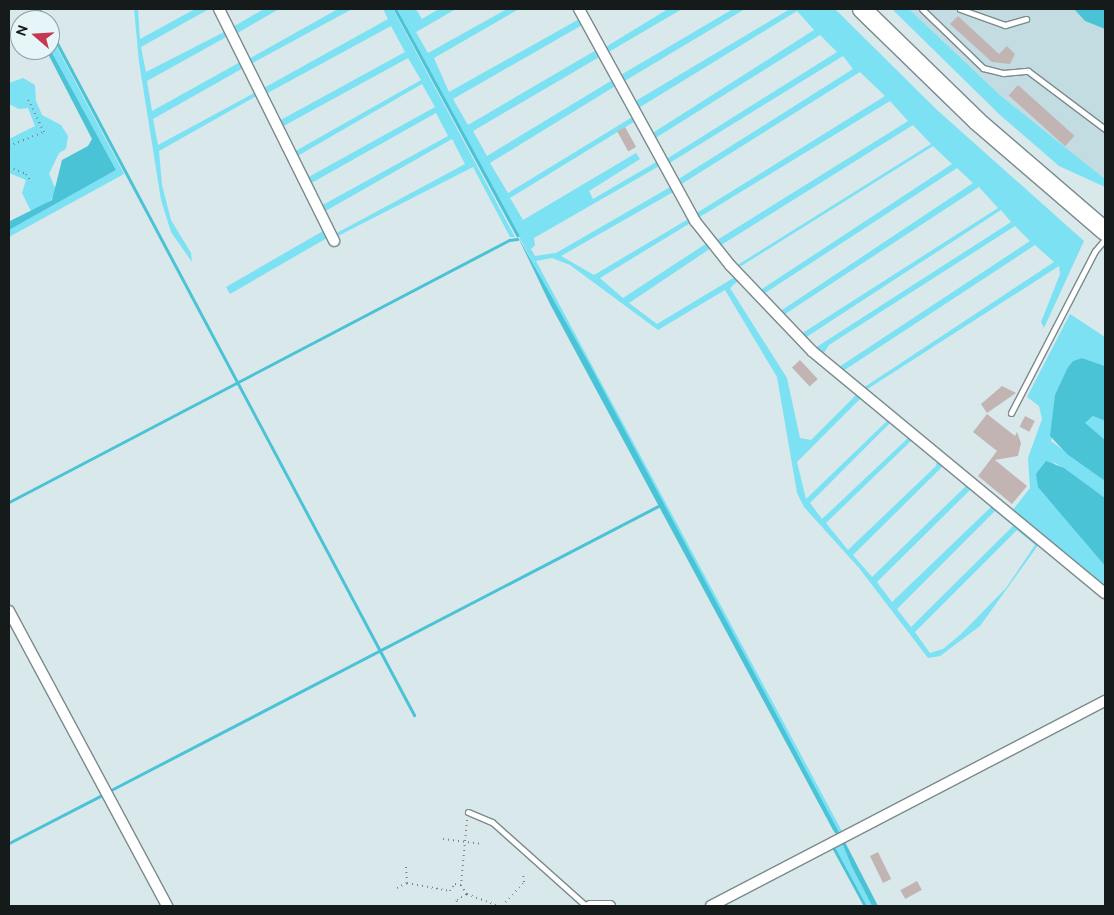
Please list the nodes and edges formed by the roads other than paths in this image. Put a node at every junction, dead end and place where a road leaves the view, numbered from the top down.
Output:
1 (219, 9) edge
2 (579, 9) edge
3 (862, 9) edge
4 (922, 9) edge
5 (960, 9) edge
6 (1026, 19) dead end
7 (1105, 129) edge
8 (1105, 231) edge
9 (1105, 239) edge
10 (334, 241) dead end
11 (1011, 413) dead end
12 (1105, 593) edge
13 (9, 611) edge
14 (1105, 701) edge
15 (468, 812) road end
16 (167, 906) edge
17 (586, 906) edge
18 (590, 906) edge
19 (610, 906) edge
20 (711, 906) edge

1 - 10 street
2 - 12 street
3 - 8 highway
4 - 7 lane
5 - 6 lane
9 - 11 lane
13 - 16 street
14 - 20 street
15 - 17 lane
18 - 19 street

